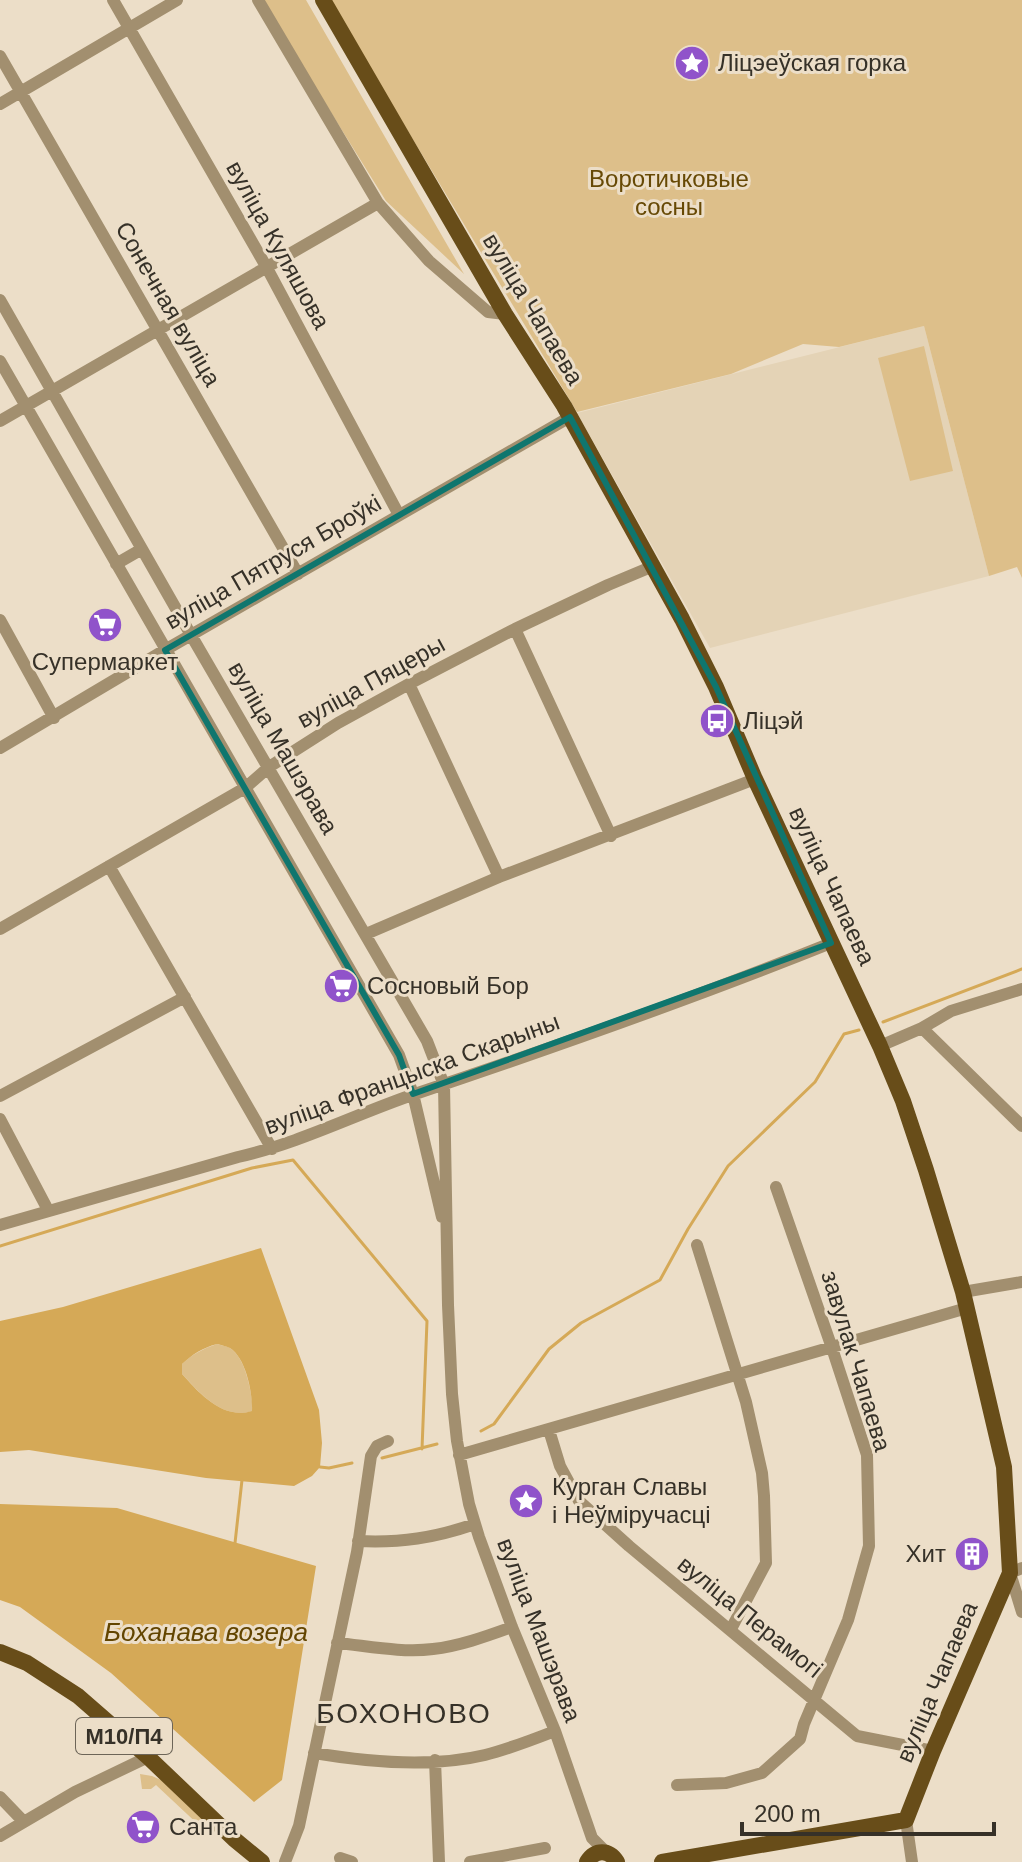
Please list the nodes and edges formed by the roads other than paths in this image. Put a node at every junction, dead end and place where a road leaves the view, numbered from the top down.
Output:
1 (113, 0) edge
2 (177, 0) edge
3 (258, 0) edge
4 (323, 0) edge
5 (130, 29) junction
6 (0, 56) edge
7 (20, 92) junction
8 (0, 104) edge
9 (378, 203) junction
10 (267, 268) junction
11 (0, 300) edge
12 (505, 314) junction
13 (159, 330) junction
14 (0, 361) edge
15 (53, 391) junction
16 (26, 406) junction
17 (570, 417) junction
18 (0, 421) edge
19 (399, 515) junction
20 (142, 549) junction
21 (116, 564) junction
22 (651, 567) junction
23 (298, 574) junction
24 (0, 620) edge
25 (515, 629) junction
26 (191, 635) junction
27 (165, 650) junction
28 (409, 684) junction
29 (54, 718) junction
30 (0, 748) edge
31 (269, 767) junction
32 (755, 779) junction
33 (245, 788) junction
34 (611, 836) junction
35 (109, 866) junction
36 (499, 877) junction
37 (0, 929) edge
38 (366, 934) junction
39 (831, 943) junction
40 (1022, 989) edge
41 (185, 997) junction
42 (922, 1028) junction
43 (880, 1046) junction
44 (444, 1085) junction
45 (413, 1094) junction
46 (0, 1096) edge
47 (0, 1119) edge
48 (1022, 1126) edge
49 (272, 1149) junction
50 (776, 1187) dead end
51 (48, 1210) junction
52 (0, 1225) edge
53 (448, 1243) junction
54 (697, 1245) dead end
55 (1022, 1282) edge
56 (965, 1300) junction
57 (832, 1348) junction
58 (738, 1375) junction
59 (549, 1430) junction
60 (388, 1441) dead end
61 (459, 1455) junction
62 (475, 1524) junction
63 (358, 1541) junction
64 (1016, 1570) edge
65 (1022, 1612) edge
66 (512, 1627) junction
67 (731, 1629) junction
68 (337, 1643) junction
69 (0, 1652) edge
70 (814, 1698) junction
71 (555, 1731) junction
72 (933, 1751) junction
73 (314, 1753) junction
74 (148, 1757) junction
75 (435, 1760) junction
76 (677, 1785) dead end
77 (0, 1797) edge
78 (906, 1820) junction
79 (24, 1822) junction
80 (0, 1836) edge
81 (592, 1838) junction
82 (545, 1848) dead end
83 (615, 1859) edge
84 (588, 1860) edge
85 (262, 1862) edge
86 (285, 1862) edge
87 (439, 1862) edge
88 (470, 1862) edge
89 (662, 1862) edge
90 (912, 1862) edge

1 - 5 street, вуліца Куляшова
2 - 5 street
3 - 9 street
4 - 12 main road, вуліца Чапаева
5 - 7 street
5 - 10 street, вуліца Куляшова
6 - 7 street, Сонечная вуліца
7 - 8 street
7 - 13 street, Сонечная вуліца
9 - 10 street
9 - 12 street
10 - 13 street
10 - 19 street, вуліца Куляшова
11 - 15 street, вуліца Машэрава
12 - 17 main road, вуліца Чапаева
13 - 15 street
13 - 23 street, Сонечная вуліца
14 - 16 street, вуліца Машэрава
15 - 16 street
15 - 20 street, вуліца Машэрава
16 - 18 street
16 - 21 street, вуліца Машэрава
17 - 19 street, вуліца Пятруся Броўкі
17 - 22 main road, вуліца Чапаева
19 - 23 street, вуліца Пятруся Броўкі
20 - 21 street
20 - 26 street, вуліца Машэрава
21 - 27 street, вуліца Машэрава
22 - 25 street, вуліца Пяцеры
22 - 32 main road, вуліца Чапаева
23 - 26 street, вуліца Пятруся Броўкі
24 - 29 street
25 - 28 street, вуліца Пяцеры
25 - 34 street
26 - 27 street, вуліца Пятруся Броўкі
26 - 31 street, вуліца Машэрава
27 - 29 street, вуліца Пятруся Броўкі
27 - 33 street, вуліца Машэрава
28 - 31 street, вуліца Пяцеры
28 - 36 street
29 - 30 street, вуліца Пятруся Броўкі
31 - 33 street, вуліца Пяцеры
31 - 38 street, вуліца Машэрава
32 - 34 street
32 - 39 main road, вуліца Чапаева
33 - 35 street, вуліца Пяцеры
33 - 45 street, вуліца Машэрава
34 - 36 street
35 - 37 street, вуліца Пяцеры
35 - 41 street
36 - 38 street
38 - 44 street, вуліца Машэрава
39 - 43 main road, вуліца Чапаева
39 - 44 street, вуліца Францыска Скарыны
40 - 42 street
41 - 46 street
41 - 49 street
42 - 43 street
42 - 48 street
43 - 56 main road, вуліца Чапаева
44 - 45 street, вуліца Францыска Скарыны
44 - 53 street, вуліца Машэрава
45 - 49 street, вуліца Францыска Скарыны
45 - 53 street, вуліца Машэрава
47 - 51 street
49 - 51 street, вуліца Францыска Скарыны
50 - 57 street, завулак Чапаева
51 - 52 street, вуліца Францыска Скарыны
53 - 61 street, вуліца Машэрава
54 - 58 street
55 - 56 street
56 - 57 street
56 - 64 main road, вуліца Чапаева
57 - 58 street
57 - 70 street, завулак Чапаева
58 - 59 street
58 - 67 street
59 - 61 street
59 - 67 street, вуліца Перамогі
60 - 63 street
61 - 62 street, вуліца Машэрава
62 - 63 street
62 - 66 street, вуліца Машэрава
63 - 68 street
64 - 65 street
64 - 72 main road, вуліца Чапаева
66 - 68 street
66 - 71 street, вуліца Машэрава
67 - 70 street, вуліца Перамогі
68 - 73 street
69 - 74 main road, М10/П4
70 - 72 street, вуліца Перамогі
70 - 76 street, завулак Чапаева
71 - 75 street
71 - 81 street, вуліца Машэрава
72 - 78 main road, вуліца Чапаева
73 - 75 street
73 - 86 street
74 - 79 street
74 - 85 main road, М10/П4
75 - 87 street
77 - 79 street
78 - 89 main road
78 - 90 street, вуліца Чапаева
79 - 80 street
81 - 83 street, вуліца Машэрава
81 - 84 street, вуліца Машэрава
82 - 88 street
83 - 84 main road

